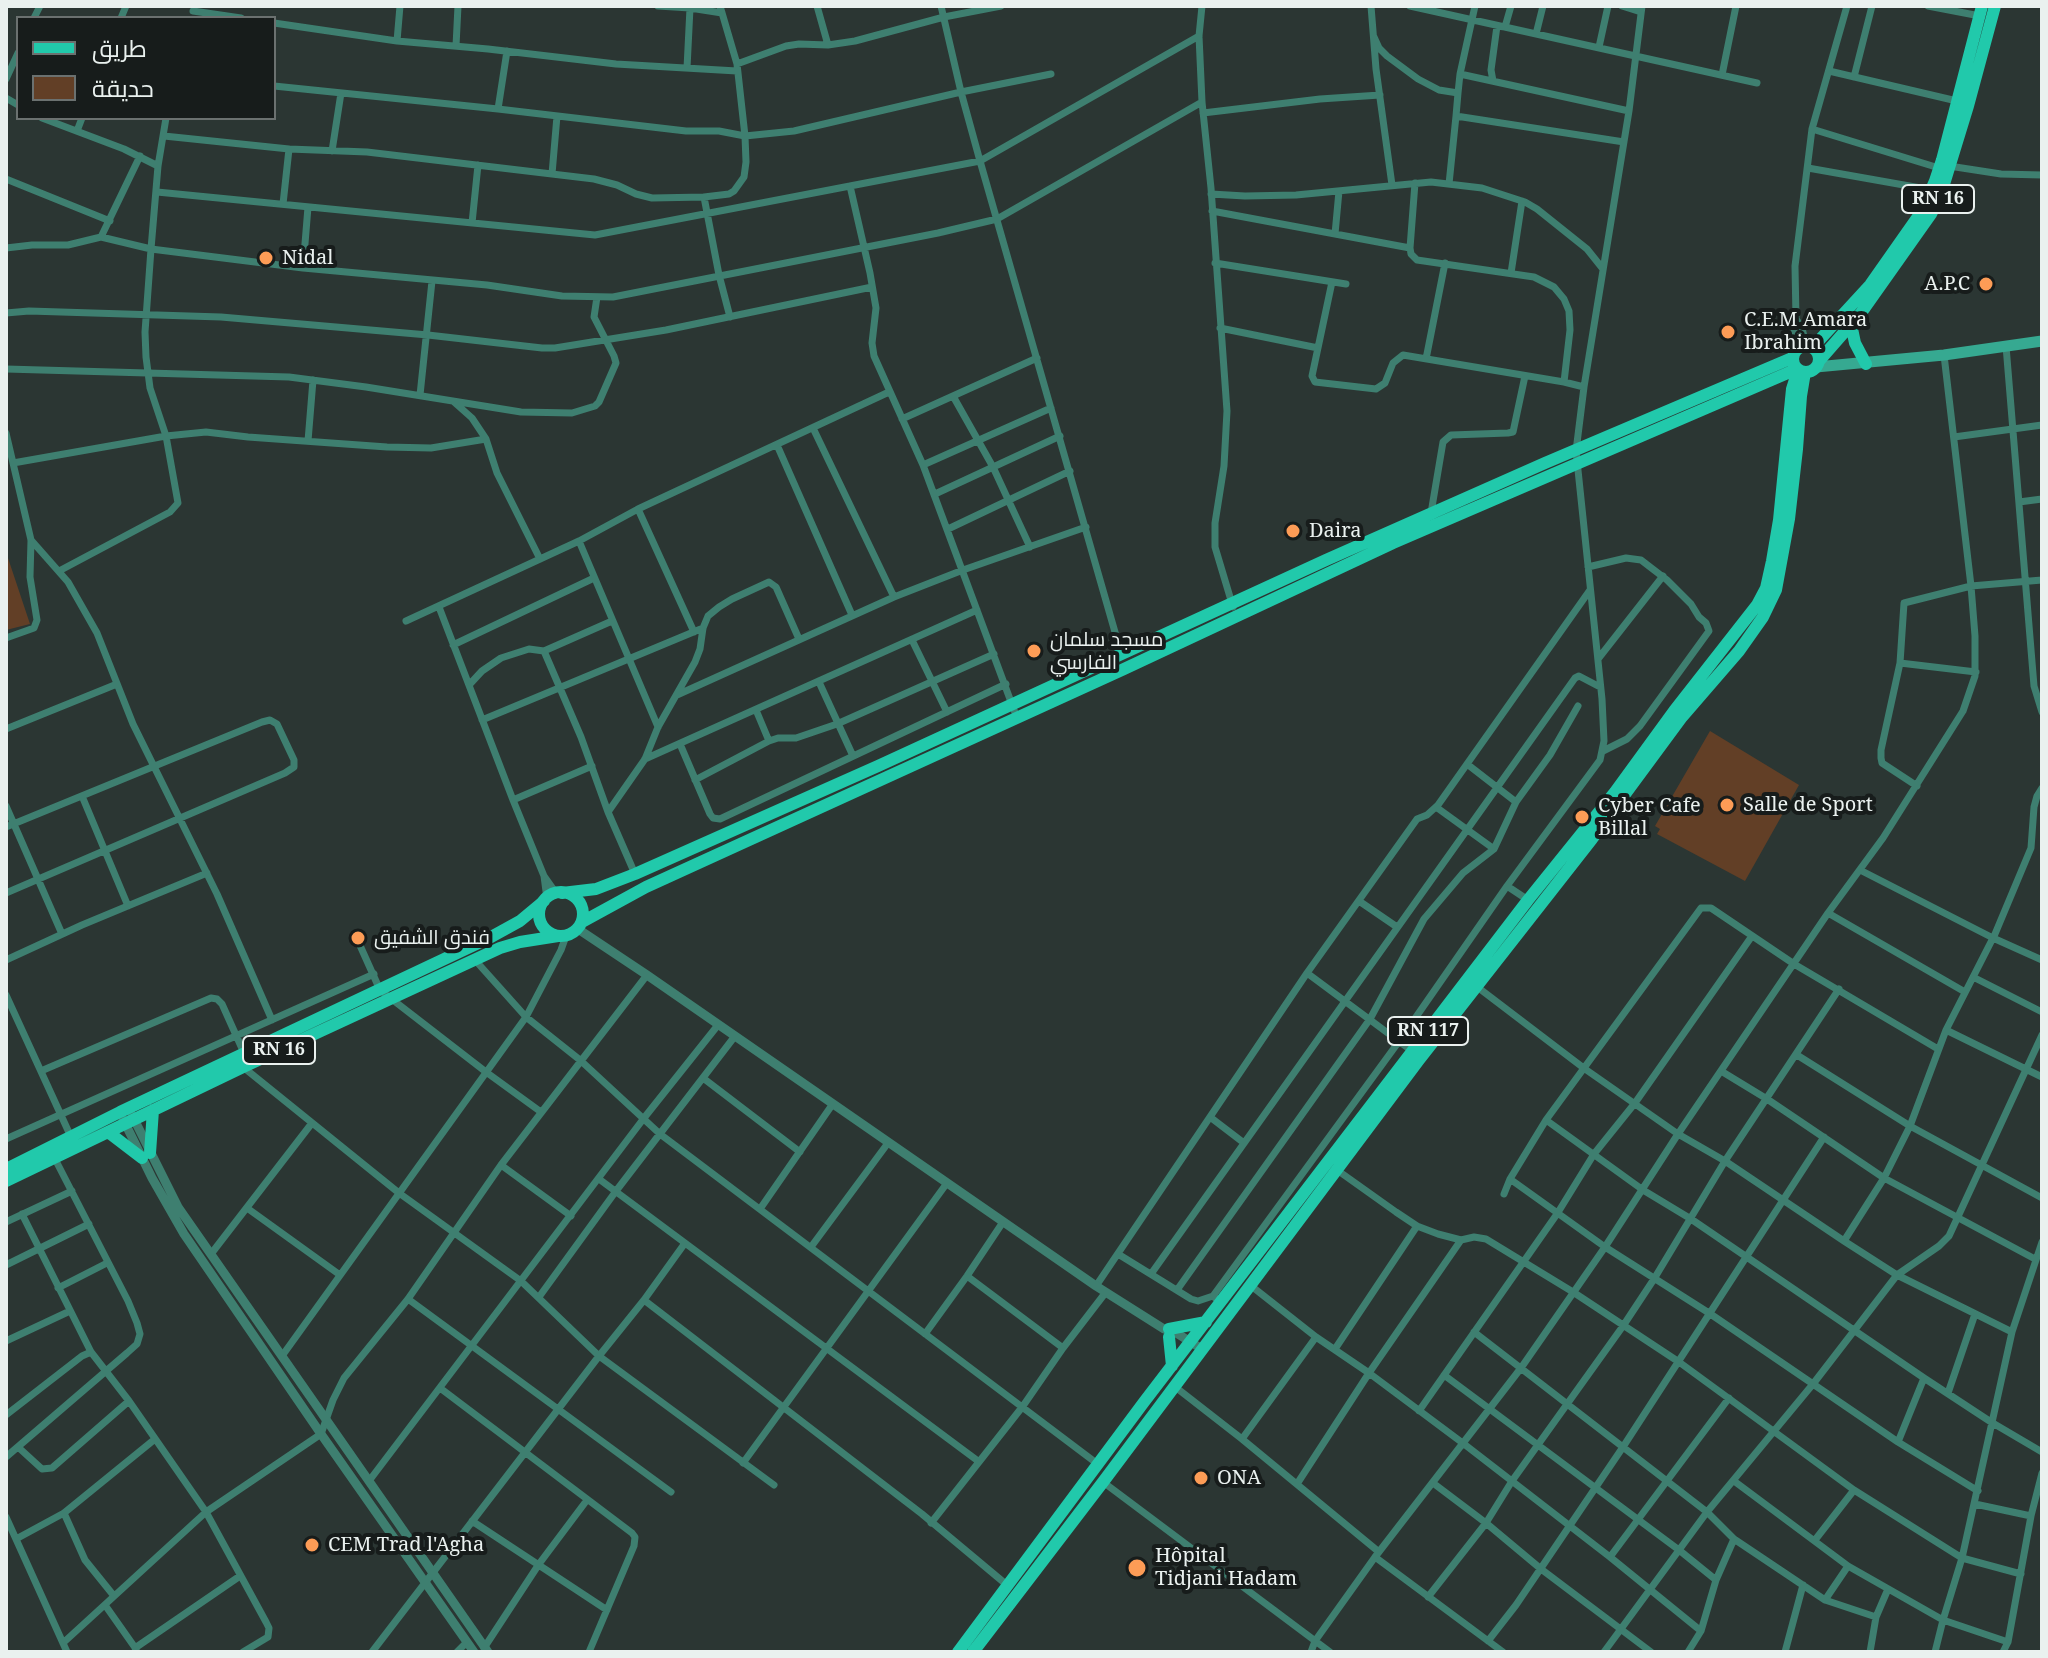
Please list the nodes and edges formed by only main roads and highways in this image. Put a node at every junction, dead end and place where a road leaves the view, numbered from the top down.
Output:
1 (1995, 6) edge
2 (1981, 11) edge
3 (1944, 167) junction
4 (1851, 324) junction
5 (2042, 341) edge
6 (1805, 360) junction
7 (1866, 364) junction
8 (1577, 457) junction
9 (1786, 496) junction
10 (552, 897) junction
11 (571, 931) junction
12 (385, 994) junction
13 (243, 1060) junction
14 (153, 1110) junction
15 (127, 1116) junction
16 (108, 1132) junction
17 (6, 1169) edge
18 (6, 1181) edge
19 (1206, 1322) junction
20 (1197, 1345) junction
21 (1188, 1357) junction
22 (1172, 1366) junction
23 (958, 1652) edge
24 (973, 1652) edge

1 - 3 main road, RN 16
2 - 3 main road, RN 16
3 - 4 main road, RN 16
3 - 6 main road, RN 16
4 - 6 main road, RN 16
4 - 7 main road
5 - 7 main road
6 - 7 main road
6 - 8 main road, RN 16
6 - 9 main road, RN 117
8 - 10 main road, RN 16
8 - 11 main road, RN 16
9 - 19 main road, RN 117
9 - 20 main road, RN 117
10 - 11 main road
10 - 11 main road
10 - 12 main road, RN 16
11 - 12 main road, RN 16
12 - 13 main road, RN 16
13 - 14 main road, RN 16
13 - 15 main road, RN 16
14 - 15 main road, RN 16
14 - 16 main road
15 - 16 main road, RN 16
15 - 17 main road, RN 16
16 - 18 main road, RN 16
19 - 20 main road, RN 117
19 - 22 main road
20 - 21 main road, RN 117
21 - 22 main road, RN 117
21 - 24 main road, RN 117
22 - 23 main road, RN 117

